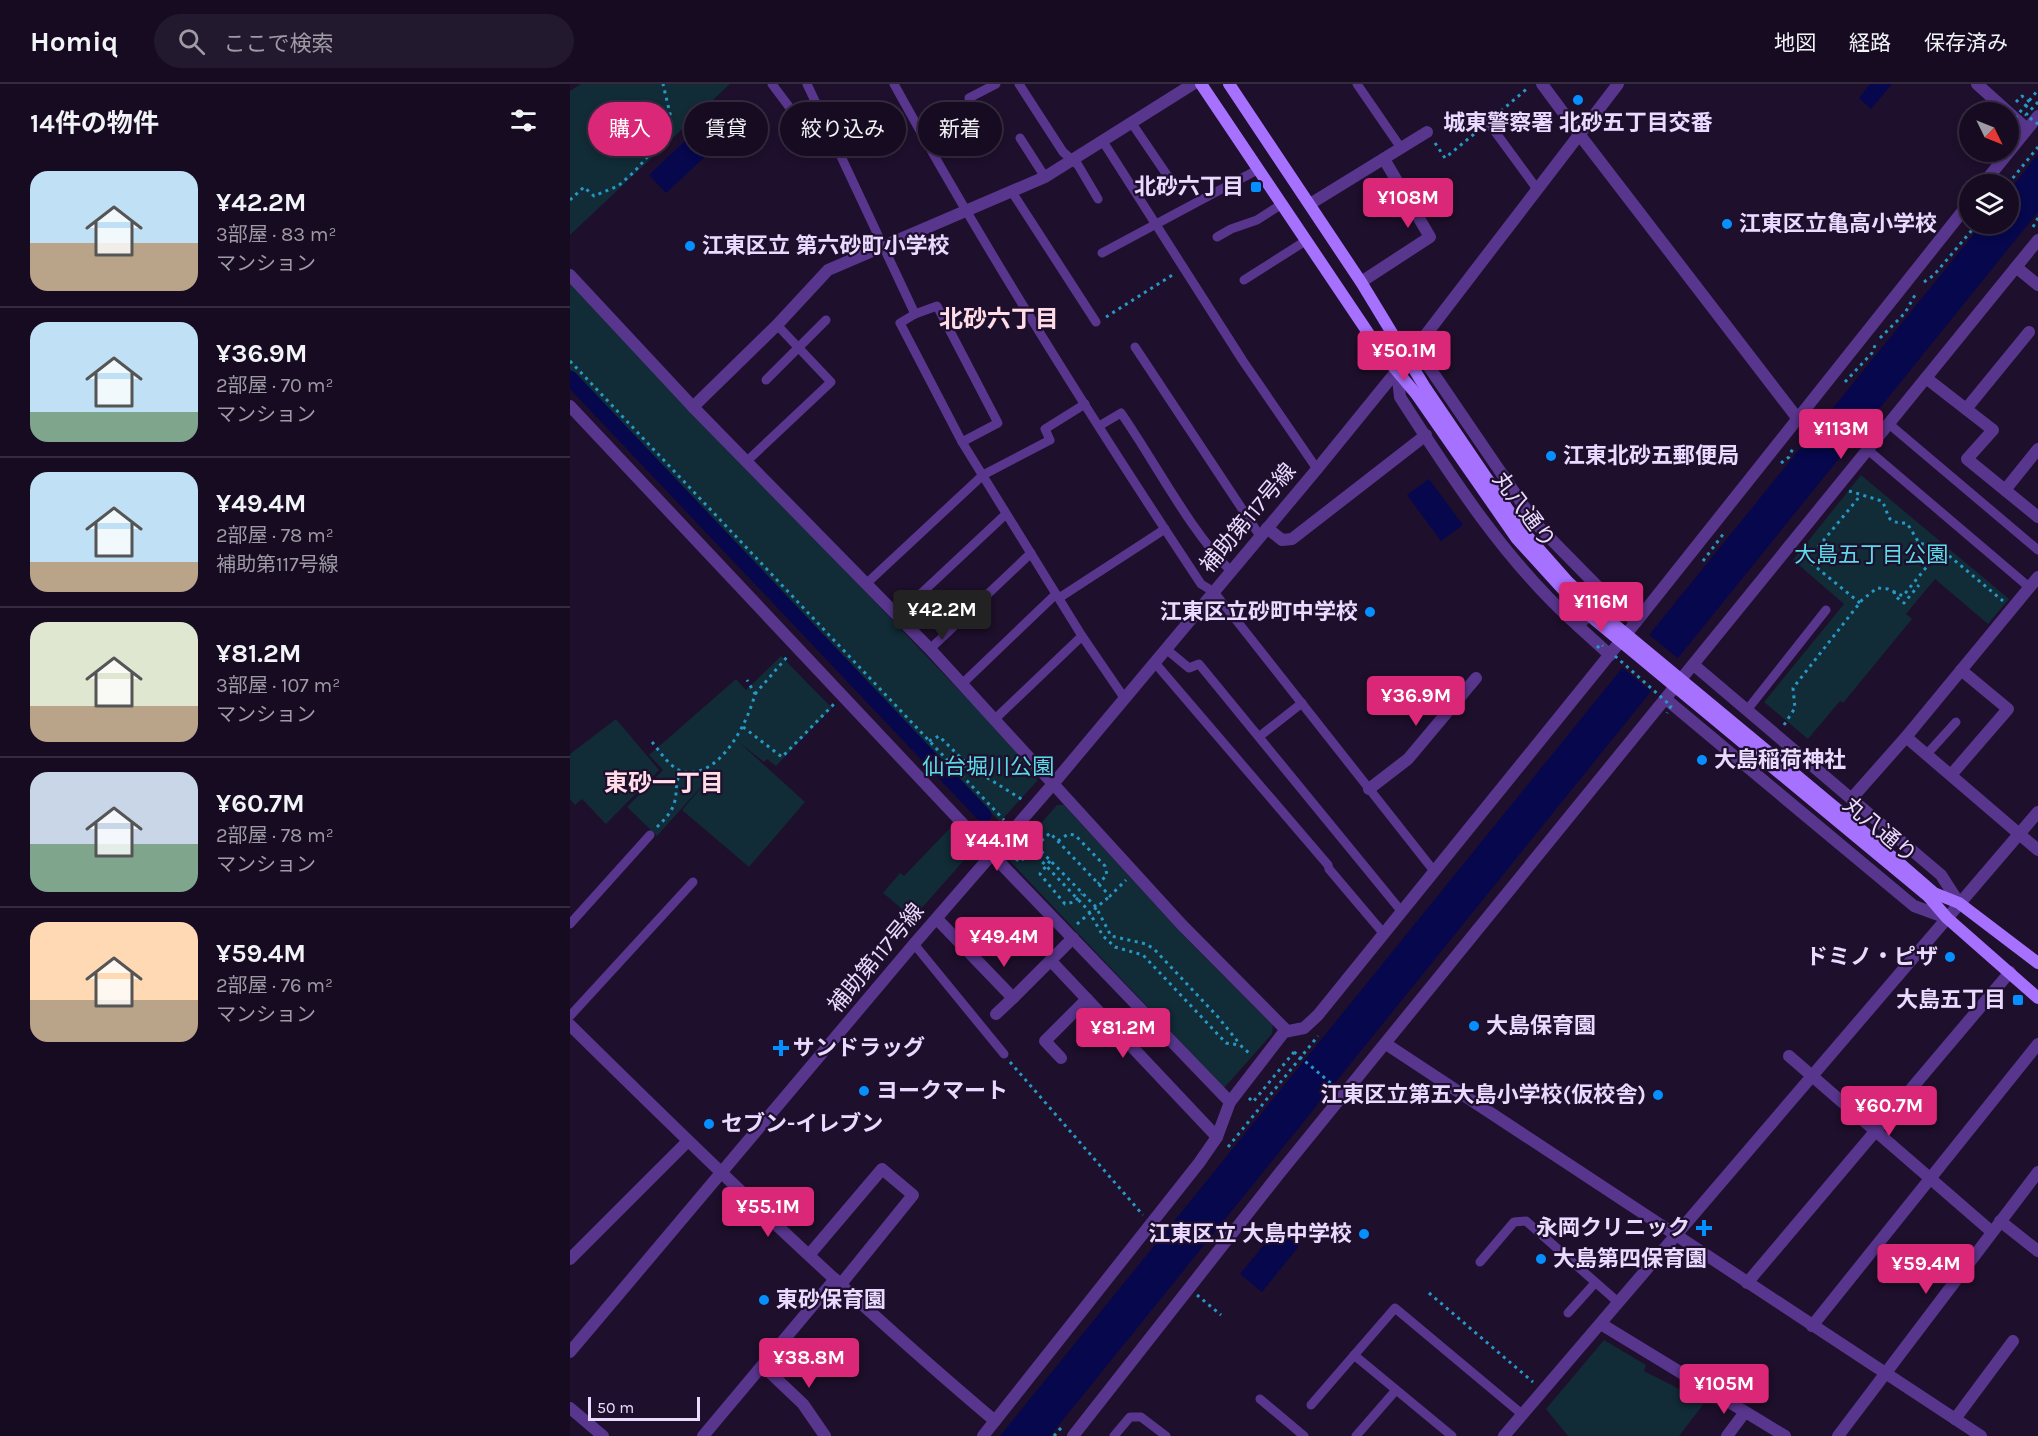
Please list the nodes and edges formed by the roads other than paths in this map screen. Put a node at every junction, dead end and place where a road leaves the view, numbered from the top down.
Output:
1 (772, 84) edge
2 (807, 84) edge
3 (894, 84) edge
4 (996, 84) edge
5 (1019, 84) edge
6 (1193, 84) edge
7 (1202, 84) edge
8 (1229, 84) edge
9 (1358, 84) edge
10 (1542, 84) edge
11 (1618, 84) edge
12 (1977, 84) edge
13 (969, 99) dead end
14 (786, 102) edge
15 (815, 102) edge
16 (2038, 116) edge
17 (1131, 122) junction
18 (1488, 122) dead end
19 (2033, 127) edge
20 (1427, 132) dead end
21 (1579, 134) junction
22 (1020, 138) dead end
23 (1102, 141) junction
24 (1401, 148) junction
25 (841, 156) edge
26 (1384, 159) junction
27 (1071, 160) junction
28 (1259, 169) junction
29 (1992, 174) edge
30 (1045, 177) junction
31 (1169, 178) dead end
32 (1538, 189) junction
33 (1012, 192) junction
34 (1098, 199) dead end
35 (1282, 204) junction
36 (1310, 204) junction
37 (965, 213) junction
38 (1959, 216) edge
39 (1156, 224) junction
40 (1218, 237) dead end
41 (1306, 240) junction
42 (2038, 240) edge
43 (884, 246) junction
44 (1102, 253) dead end
45 (2016, 267) junction
46 (570, 275) edge
47 (1244, 280) dead end
48 (1360, 282) junction
49 (2038, 285) edge
50 (915, 314) junction
51 (826, 320) dead end
52 (1096, 322) road end
53 (777, 325) junction
54 (2029, 332) dead end
55 (1135, 347) dead end
56 (798, 348) junction
57 (1406, 359) junction
58 (1397, 370) junction
59 (1926, 378) junction
60 (766, 380) dead end
61 (1422, 392) junction
62 (1085, 404) junction
63 (570, 406) edge
64 (693, 407) junction
65 (1966, 409) junction
66 (1798, 419) junction
67 (1889, 424) junction
68 (1099, 426) junction
69 (1426, 435) junction
70 (962, 442) junction
71 (2038, 449) edge
72 (1868, 450) junction
73 (746, 462) junction
74 (1317, 469) junction
75 (983, 475) junction
76 (2005, 490) junction
77 (1006, 514) junction
78 (2038, 517) edge
79 (1165, 529) junction
80 (1264, 532) junction
81 (2038, 550) edge
82 (1031, 553) junction
83 (1231, 571) junction
84 (2038, 577) edge
85 (867, 583) junction
86 (2029, 587) junction
87 (1214, 592) junction
88 (1606, 595) junction
89 (1058, 596) junction
90 (1826, 610) dead end
91 (897, 616) junction
92 (1636, 622) junction
93 (1578, 626) junction
94 (1082, 636) junction
95 (1166, 649) junction
96 (930, 650) junction
97 (1610, 655) junction
98 (1155, 663) junction
99 (1695, 666) junction
100 (1961, 670) junction
101 (1476, 678) dead end
102 (962, 684) junction
103 (1125, 699) junction
104 (1667, 700) junction
105 (1302, 703) junction
106 (1747, 710) junction
107 (995, 719) junction
108 (1956, 722) dead end
109 (1260, 736) junction
110 (1906, 737) junction
111 (1927, 754) junction
112 (1951, 775) junction
113 (1053, 784) junction
114 (1369, 789) junction
115 (1852, 798) junction
116 (2038, 812) edge
117 (2020, 834) junction
118 (650, 835) road end
119 (2038, 850) edge
120 (993, 854) junction
121 (1434, 871) junction
122 (693, 882) dead end
123 (1931, 895) junction
124 (1959, 903) junction
125 (1402, 912) junction
126 (1947, 918) junction
127 (937, 919) junction
128 (570, 924) edge
129 (1073, 933) junction
130 (1384, 934) junction
131 (914, 944) junction
132 (1051, 961) junction
133 (2038, 963) edge
134 (2010, 972) junction
135 (1012, 998) junction
136 (2038, 998) edge
137 (1087, 999) junction
138 (996, 1014) dead end
139 (570, 1016) edge
140 (570, 1025) edge
141 (1287, 1031) junction
142 (1386, 1044) junction
143 (2038, 1044) edge
144 (1004, 1054) road end
145 (1789, 1056) dead end
146 (1061, 1058) dead end
147 (1813, 1076) junction
148 (1230, 1102) junction
149 (1875, 1131) junction
150 (1217, 1137) junction
151 (688, 1141) junction
152 (2038, 1172) edge
153 (721, 1175) junction
154 (1930, 1179) junction
155 (2000, 1221) junction
156 (1992, 1232) junction
157 (1676, 1236) junction
158 (2038, 1251) edge
159 (809, 1255) junction
160 (570, 1259) edge
161 (1480, 1262) dead end
162 (838, 1281) junction
163 (1747, 1282) junction
164 (1595, 1283) junction
165 (1619, 1304) junction
166 (1568, 1313) dead end
167 (1601, 1324) junction
168 (1812, 1326) junction
169 (2013, 1341) dead end
170 (570, 1352) edge
171 (1354, 1355) junction
172 (763, 1366) junction
173 (1885, 1374) junction
174 (1396, 1390) junction
175 (1260, 1399) dead end
176 (1311, 1405) dead end
177 (570, 1408) edge
178 (1746, 1412) junction
179 (1523, 1415) junction
180 (1955, 1419) junction
181 (995, 1421) junction
182 (603, 1436) edge
183 (703, 1436) edge
184 (825, 1436) edge
185 (983, 1436) edge
186 (1073, 1436) edge
187 (1114, 1436) edge
188 (1166, 1436) edge
189 (1304, 1436) edge
190 (1356, 1436) edge
191 (1452, 1436) edge
192 (1504, 1436) edge
193 (1727, 1436) edge
194 (1785, 1436) edge
195 (1838, 1436) edge
196 (1981, 1436) edge

1 - 14 lane
2 - 15 lane
3 - 37 lane
4 - 13 lane
5 - 27 lane
6 - 17 street
7 - 28 main road, 丸八通り
8 - 36 main road, 丸八通り
9 - 24 lane
10 - 21 street
11 - 21 street, 補助第117号線
12 - 19 street
16 - 19 street
17 - 23 street
17 - 31 lane
18 - 32 lane
19 - 29 street
20 - 24 street
21 - 32 street, 補助第117号線
21 - 66 street
22 - 30 lane
23 - 27 street
23 - 39 lane
24 - 26 street
25 - 43 lane
26 - 36 street
26 - 48 street
27 - 30 street
27 - 34 lane
28 - 35 main road, 丸八通り
28 - 39 lane
30 - 33 street
32 - 57 street, 補助第117号線
33 - 37 street
33 - 52 lane
35 - 40 lane
35 - 41 main road, 丸八通り
36 - 48 main road, 丸八通り
37 - 43 street
37 - 62 lane
38 - 66 street
39 - 44 lane
39 - 74 lane
41 - 47 lane
41 - 58 main road, 丸八通り
42 - 45 street
43 - 50 lane
43 - 53 street
45 - 49 street
45 - 59 street
46 - 64 street
48 - 57 main road, 丸八通り
50 - 70 lane
50 - 70 lane
51 - 56 lane
53 - 56 lane
53 - 64 street
54 - 65 street
55 - 80 lane
56 - 60 lane
56 - 73 lane
57 - 58 street, 補助第117号線
57 - 61 main road, 丸八通り
57 - 88 street
58 - 61 main road, 丸八通り
58 - 69 street
58 - 74 street, 補助第117号線
59 - 65 street
59 - 67 street
61 - 123 main road, 丸八通り, bridge
62 - 68 lane
62 - 75 lane
63 - 120 street
64 - 73 street
65 - 76 street
66 - 92 street
67 - 72 street
67 - 81 lane
68 - 79 lane
68 - 83 lane
69 - 80 street
69 - 93 street
70 - 75 lane
71 - 76 street
72 - 86 lane
72 - 99 street
73 - 85 street
74 - 80 street, 補助第117号線
75 - 77 lane
75 - 85 lane
76 - 78 street
77 - 82 lane
77 - 91 lane
79 - 87 lane
79 - 89 lane
80 - 83 street, 補助第117号線
82 - 89 lane
82 - 96 lane
83 - 87 street, 補助第117号線
84 - 86 street
85 - 91 street
86 - 100 street
87 - 95 street, 補助第117号線
87 - 105 lane
88 - 92 street
88 - 93 street
89 - 94 lane
89 - 102 lane
90 - 106 lane
91 - 96 street
92 - 97 street
93 - 97 street
94 - 103 lane
94 - 107 lane
95 - 98 street, 補助第117号線
95 - 109 lane
96 - 102 street
97 - 121 street
98 - 103 street, 補助第117号線
98 - 130 lane
99 - 104 street
99 - 106 street
100 - 110 street
100 - 112 street
101 - 114 street
102 - 107 street
103 - 113 street, 補助第117号線
104 - 126 street
104 - 142 street
105 - 109 lane
105 - 114 lane
106 - 115 street
107 - 113 street
108 - 111 lane
109 - 125 lane
110 - 111 street
110 - 115 street
111 - 112 street
112 - 117 street
113 - 120 street, 補助第117号線
113 - 141 street
114 - 121 lane
115 - 124 street
116 - 117 street
117 - 119 street
117 - 124 street
118 - 128 lane
120 - 127 street, 補助第117号線
120 - 129 street
121 - 125 street
122 - 139 lane
123 - 124 main road, 丸八通り
123 - 126 main road, 丸八通り
124 - 126 street
124 - 133 main road, 丸八通り
125 - 130 street
126 - 134 main road, 丸八通り
126 - 147 street
127 - 131 street, 補助第117号線
127 - 135 street
129 - 132 street
129 - 148 street
130 - 141 street
131 - 144 lane
131 - 153 street, 補助第117号線
132 - 135 street
132 - 137 street
134 - 136 main road, 丸八通り
134 - 149 street
135 - 138 street
137 - 146 street
137 - 150 street
140 - 151 street
141 - 148 street
142 - 157 street
142 - 186 street
143 - 154 street
145 - 147 street
147 - 149 street
147 - 157 street
148 - 150 street
149 - 154 street
149 - 163 street
150 - 181 street
151 - 153 street
151 - 160 street
152 - 155 street
153 - 159 street
153 - 170 street, 補助第117号線
154 - 156 street
154 - 168 street
155 - 156 street
155 - 158 street
156 - 173 street
157 - 163 street
157 - 165 street
159 - 162 street
159 - 162 street
161 - 164 lane
162 - 172 street
162 - 181 street
163 - 168 street
164 - 165 lane
164 - 166 lane
165 - 167 street
167 - 178 street
167 - 179 street
168 - 173 street
169 - 180 street
171 - 174 lane
171 - 176 lane
171 - 179 lane
172 - 183 street
172 - 184 street
173 - 180 street
173 - 195 street
174 - 190 lane
174 - 191 lane
175 - 189 lane
177 - 182 street
178 - 193 street
178 - 194 street
179 - 192 street
180 - 196 street
181 - 185 street
187 - 188 lane

